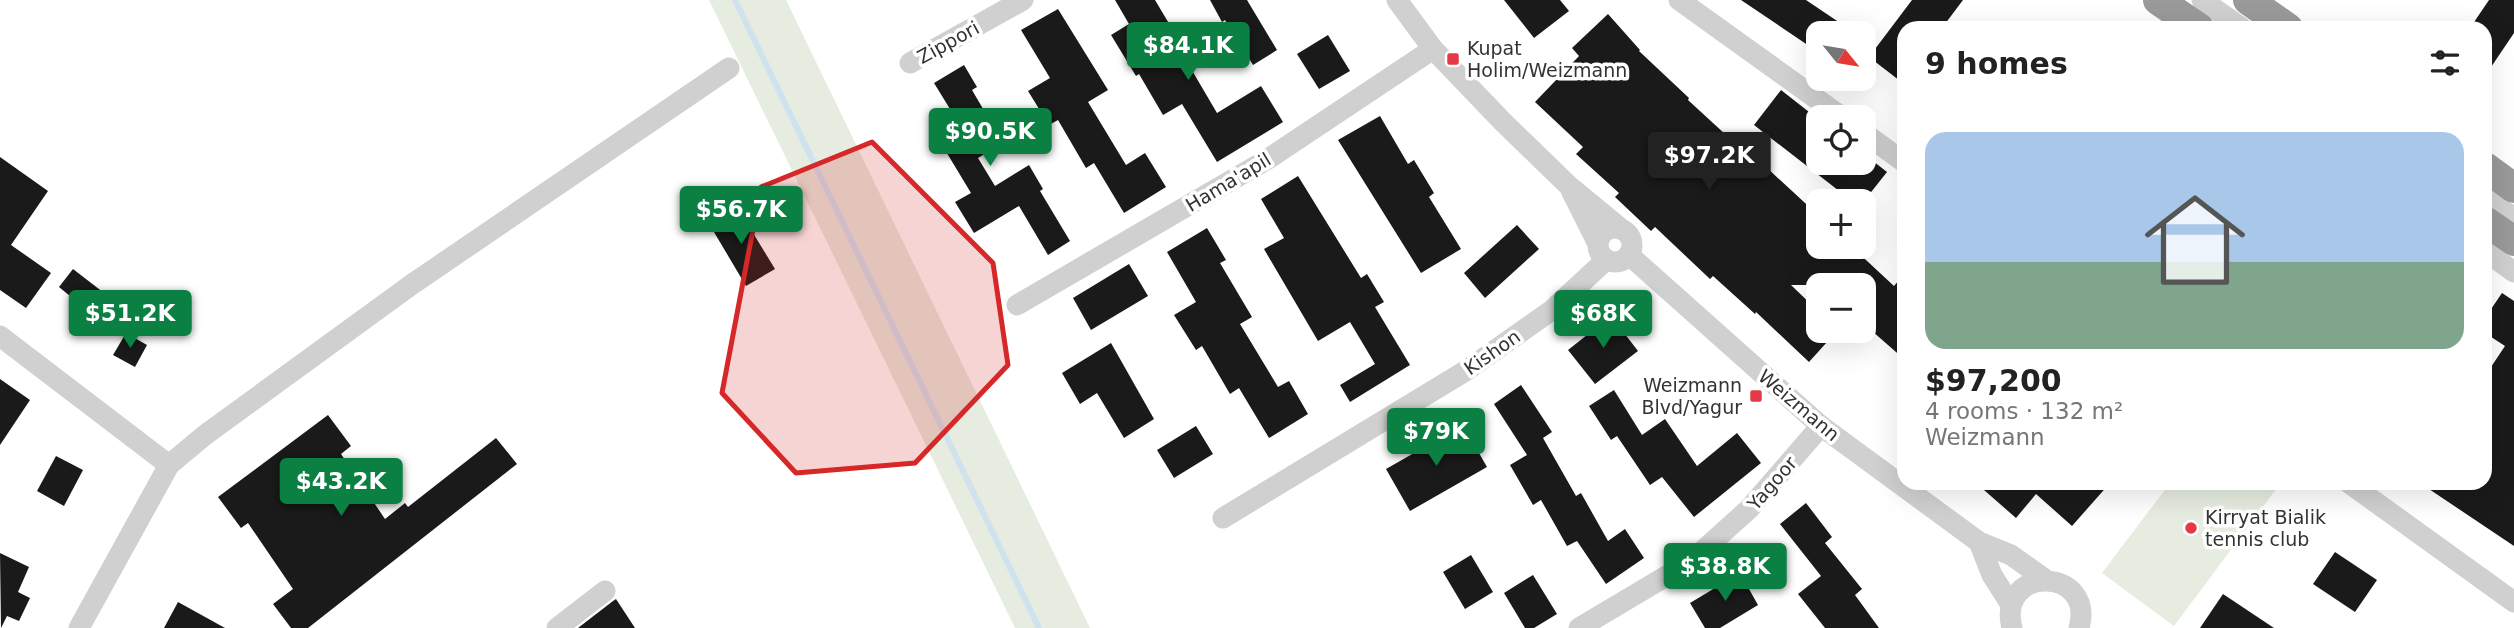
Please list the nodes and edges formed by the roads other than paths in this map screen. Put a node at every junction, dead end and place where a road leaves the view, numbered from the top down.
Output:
1 (1023, 0) edge
2 (1397, 0) edge
3 (1679, 0) edge
4 (2158, 0) edge
5 (2202, 0) edge
6 (2248, 0) edge
7 (2189, 21) edge
8 (2232, 21) edge
9 (2278, 21) edge
10 (1433, 48) junction
11 (910, 63) dead end
12 (729, 68) dead end
13 (1825, 105) edge
14 (1876, 142) edge
15 (1897, 157) edge
16 (2492, 172) edge
17 (1568, 185) junction
18 (2514, 188) edge
19 (2492, 202) edge
20 (2514, 218) edge
21 (2492, 226) edge
22 (1619, 227) junction
23 (2514, 241) edge
24 (1602, 252) junction
25 (1629, 255) junction
26 (2492, 256) edge
27 (2514, 272) edge
28 (1017, 305) dead end
29 (0, 336) edge
30 (1821, 426) junction
31 (169, 465) junction
32 (1897, 482) edge
33 (1908, 490) edge
34 (2359, 490) edge
35 (1223, 518) dead end
36 (1979, 542) junction
37 (2046, 580) junction
38 (605, 591) dead end
39 (2514, 602) edge
40 (2010, 620) edge
41 (79, 628) edge
42 (557, 628) edge
43 (1579, 628) edge
44 (2079, 628) edge

1 - 11 street, Zippori
2 - 10 street
3 - 13 street
4 - 7 highway
5 - 8 street
6 - 9 highway
10 - 17 street
10 - 28 street, Hama'apil
12 - 31 street
14 - 15 street
16 - 18 highway
17 - 22 street
17 - 24 street
19 - 20 street
21 - 23 highway
22 - 24 street
22 - 25 street
24 - 25 street
24 - 35 street, Kishon
25 - 30 street, Weizmann
26 - 27 street
29 - 31 street
30 - 32 street, Weizmann
30 - 43 street, Yagoor
31 - 41 street
33 - 36 street, Weizmann
34 - 39 street
36 - 37 street, Weizmann
36 - 40 street
37 - 40 street
37 - 44 street, Weizmann
38 - 42 street

